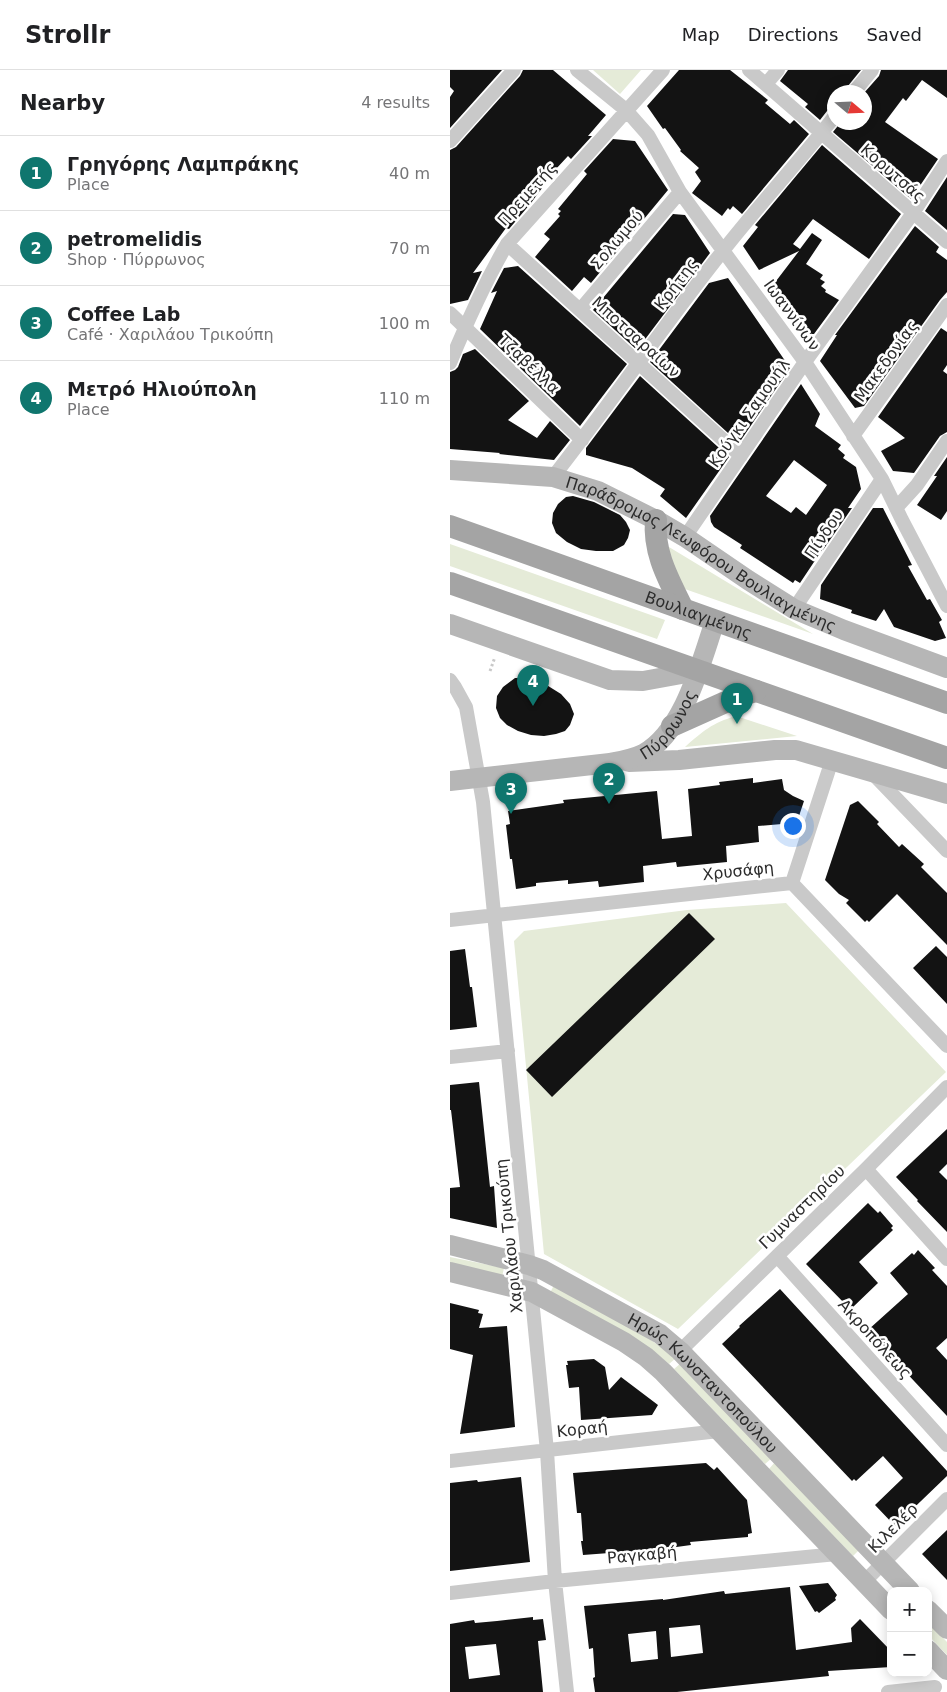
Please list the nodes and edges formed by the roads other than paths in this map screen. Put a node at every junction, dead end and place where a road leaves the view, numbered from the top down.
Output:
1 (514, 70) edge
2 (663, 70) edge
3 (749, 70) edge
4 (778, 70) edge
5 (872, 70) edge
6 (581, 71) edge
7 (766, 84) junction
8 (860, 85) edge
9 (626, 110) junction
10 (827, 127) edge
11 (822, 134) junction
12 (450, 142) edge
13 (947, 161) edge
14 (680, 192) junction
15 (912, 213) junction
16 (947, 242) edge
17 (507, 244) junction
18 (723, 251) junction
19 (947, 305) edge
20 (580, 310) junction
21 (450, 313) edge
22 (465, 326) junction
23 (638, 362) junction
24 (805, 362) junction
25 (450, 363) edge
26 (853, 436) junction
27 (582, 440) junction
28 (947, 441) edge
29 (740, 456) junction
30 (450, 470) edge
31 (553, 477) junction
32 (882, 479) junction
33 (897, 507) junction
34 (656, 520) junction
35 (450, 526) edge
36 (685, 537) junction
37 (450, 583) edge
38 (947, 606) edge
39 (683, 609) junction
40 (794, 609) junction
41 (715, 621) junction
42 (450, 624) edge
43 (947, 668) edge
44 (698, 671) junction
45 (450, 680) edge
46 (756, 691) junction
47 (947, 703) edge
48 (672, 726) junction
49 (947, 758) edge
50 (832, 760) junction
51 (610, 764) junction
52 (871, 772) junction
53 (478, 778) junction
54 (450, 781) edge
55 (947, 794) edge
56 (947, 851) edge
57 (792, 883) junction
58 (495, 916) junction
59 (450, 920) edge
60 (947, 1046) edge
61 (508, 1051) junction
62 (450, 1057) edge
63 (947, 1087) edge
64 (866, 1169) junction
65 (450, 1245) edge
66 (777, 1256) junction
67 (947, 1259) edge
68 (529, 1264) junction
69 (450, 1272) edge
70 (532, 1292) junction
71 (680, 1351) junction
72 (719, 1431) junction
73 (947, 1445) edge
74 (547, 1451) junction
75 (450, 1461) edge
76 (947, 1499) edge
77 (838, 1554) junction
78 (884, 1563) junction
79 (555, 1581) junction
80 (864, 1582) junction
81 (906, 1587) edge
82 (450, 1593) edge
83 (887, 1606) edge
84 (932, 1614) edge
85 (947, 1630) edge
86 (932, 1654) edge
87 (947, 1670) edge
88 (947, 1679) edge
89 (935, 1689) edge
90 (567, 1692) edge
91 (888, 1692) edge

1 - 12 street
2 - 9 street, Πρεμετής
3 - 7 street, Κορυτσάς
4 - 7 street
5 - 8 street
6 - 9 street, Ιωαννίνων
7 - 11 street, Κορυτσάς
9 - 14 street, Ιωαννίνων
9 - 17 street, Πρεμετής
10 - 11 street, Κρήτης
11 - 15 street, Κορυτσάς
11 - 18 street, Κρήτης
13 - 15 street, Κούγκι Σαμουήλ
14 - 18 street, Ιωαννίνων
14 - 20 street, Σολωμού
15 - 16 street, Κορυτσάς
15 - 24 street, Κούγκι Σαμουήλ
17 - 20 street, Μποτσαραίων
17 - 22 street, Πρεμετής
18 - 23 street, Κρήτης
18 - 24 street, Ιωαννίνων
19 - 26 street, Μακεδονίας
20 - 23 street, Μποτσαραίων
21 - 22 street, Τζαβέλλα
22 - 25 street, Πρεμετής
22 - 27 street, Τζαβέλλα
23 - 27 street, Κρήτης
23 - 29 street, Μποτσαραίων
24 - 26 street, Ιωαννίνων
24 - 29 street, Κούγκι Σαμουήλ
26 - 32 street, Ιωαννίνων
27 - 31 street, Κρήτης
28 - 33 street
29 - 36 street, Κούγκι Σαμουήλ
30 - 31 street, Παράδρομος Λεωφόρου Βουλιαγμένης
31 - 34 street, Παράδρομος Λεωφόρου Βουλιαγμένης
32 - 33 street, Ιωαννίνων
32 - 40 street, Πίνδου
33 - 38 street, Ιωαννίνων
34 - 36 street, Παράδρομος Λεωφόρου Βουλιαγμένης
34 - 39 main road
35 - 39 main road, Βουλιαγμένης
36 - 40 street, Παράδρομος Λεωφόρου Βουλιαγμένης
37 - 44 main road
39 - 41 main road, Βουλιαγμένης
40 - 43 street, Παράδρομος Λεωφόρου Βουλιαγμένης
41 - 44 street, Πύρρωνος
41 - 47 main road, Βουλιαγμένης
42 - 44 street
44 - 46 main road
44 - 48 street, Πύρρωνος
45 - 53 street, Χαριλάου Τρικούπη
46 - 48 main road
46 - 49 main road
48 - 51 street, Πύρρωνος
50 - 51 street
50 - 52 street
50 - 57 street
51 - 53 street, Πύρρωνος
52 - 55 street
52 - 56 street
53 - 54 street, Πύρρωνος
53 - 58 street, Χαριλάου Τρικούπη
57 - 58 street, Χρυσάφη
57 - 60 street, Χρυσάφη
58 - 59 street, Χρυσάφη
58 - 61 street, Χαριλάου Τρικούπη
61 - 62 street
61 - 68 street, Χαριλάου Τρικούπη
63 - 64 street, Γυμναστηρίου
64 - 66 street, Γυμναστηρίου
64 - 67 street
65 - 68 street, Ηρώς Κωνσταντοπούλου
66 - 71 street, Γυμναστηρίου
66 - 73 street, Ακροπόλεως
68 - 70 street, Χαριλάου Τρικούπη
68 - 71 street, Ηρώς Κωνσταντοπούλου
69 - 70 street, Ηρώς Κωνσταντοπούλου
70 - 72 street, Ηρώς Κωνσταντοπούλου
70 - 74 street, Χαριλάου Τρικούπη
71 - 78 street, Ηρώς Κωνσταντοπούλου
72 - 74 street, Κοραή
72 - 77 street, Ηρώς Κωνσταντοπούλου
74 - 75 street, Κοραή
74 - 79 street, Χαριλάου Τρικούπη
76 - 78 street, Κιλελέρ
77 - 79 street, Ραγκαβή
77 - 80 street, Ηρώς Κωνσταντοπούλου
78 - 80 street, Κιλελέρ
78 - 81 street, Ηρώς Κωνσταντοπούλου
79 - 82 street, Ραγκαβή
79 - 90 street, Χαριλάου Τρικούπη
80 - 83 street, Ηρώς Κωνσταντοπούλου
84 - 85 street
86 - 87 street
88 - 89 street
89 - 91 street

